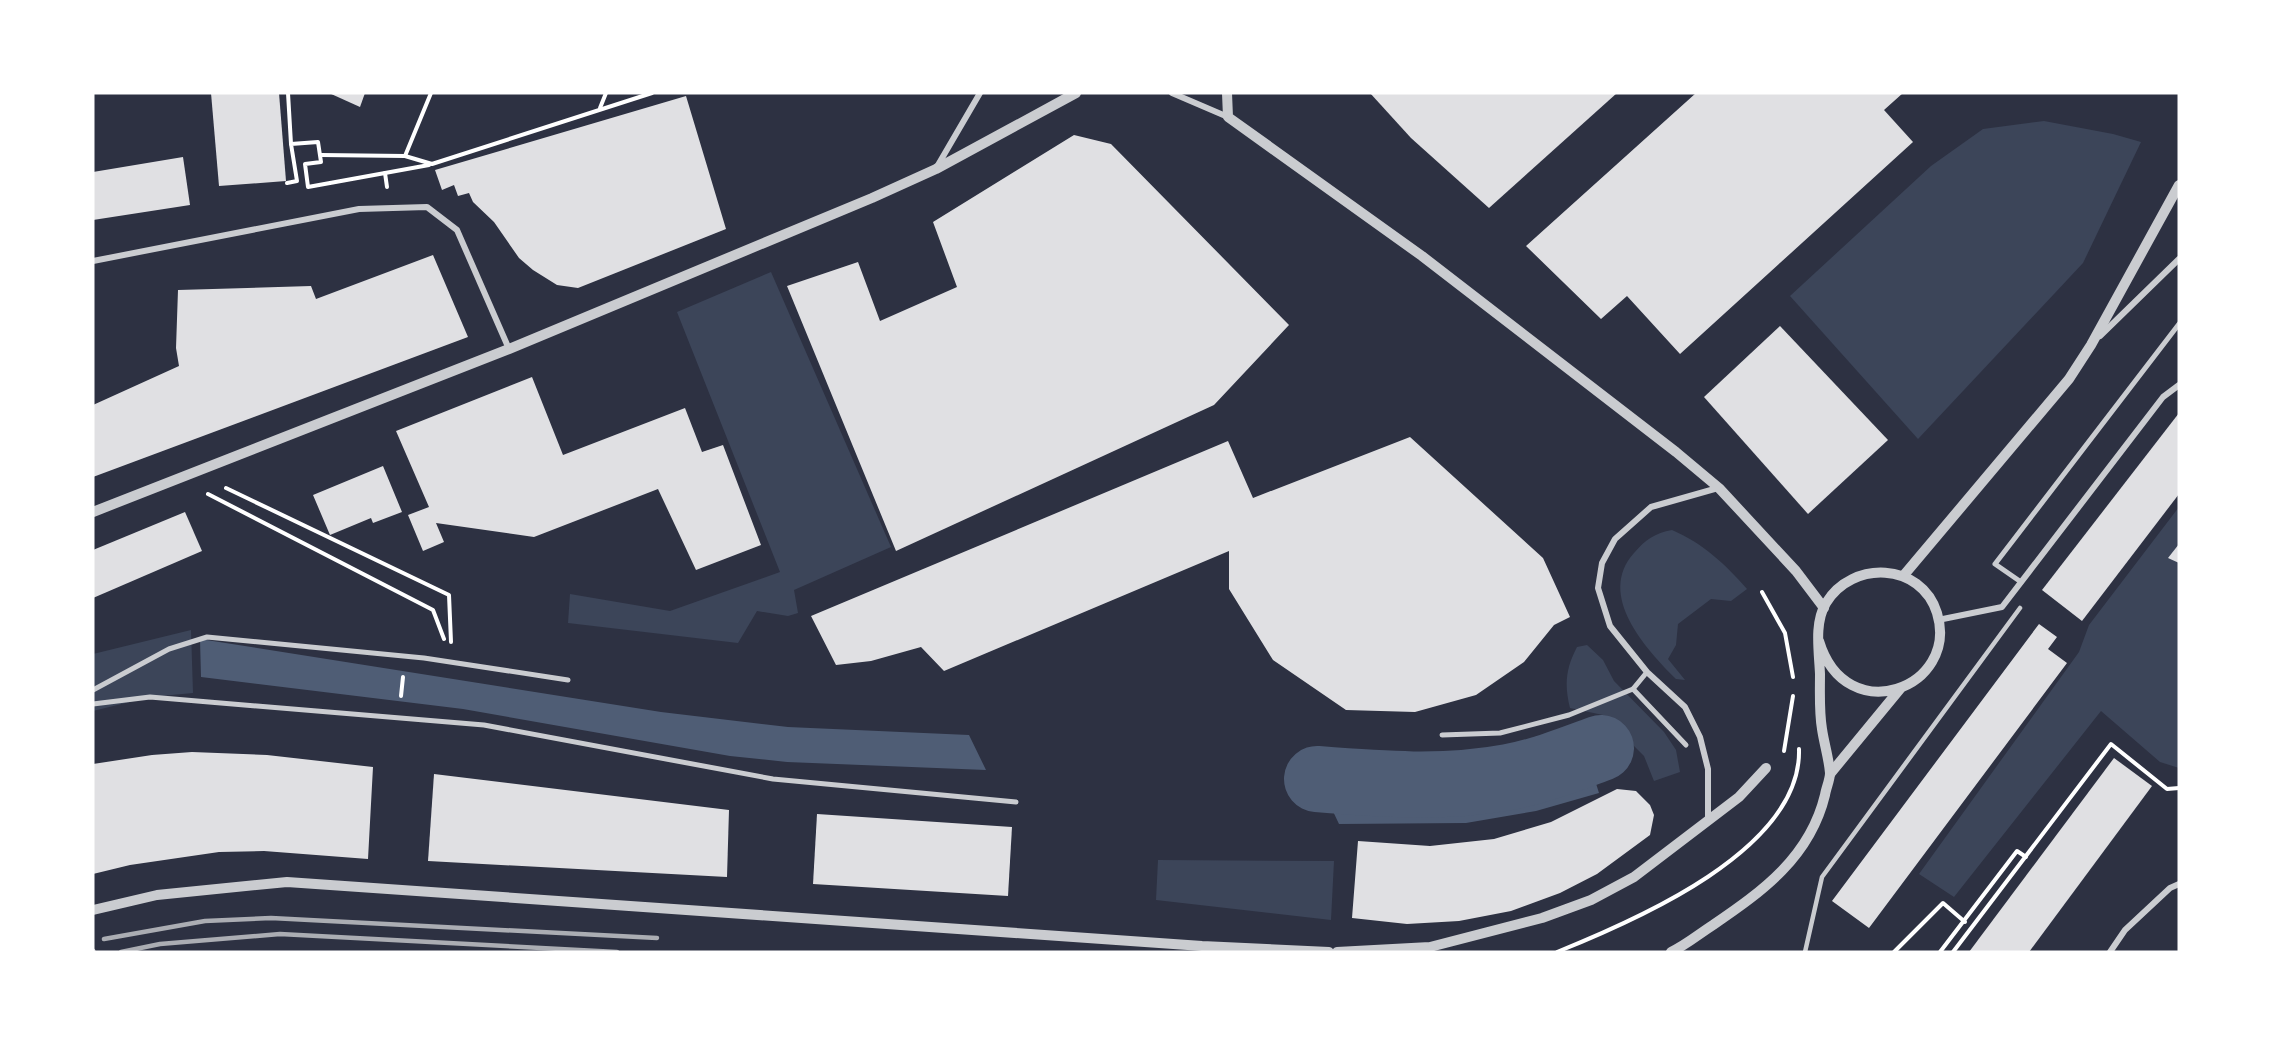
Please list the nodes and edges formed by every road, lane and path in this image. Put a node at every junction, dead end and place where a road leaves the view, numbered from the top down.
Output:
1 (288, 93) edge
2 (431, 93) edge
3 (606, 93) edge
4 (652, 93) edge
5 (980, 93) edge
6 (1076, 93) edge
7 (1172, 93) edge
8 (1227, 93) edge
9 (600, 109) junction
10 (1228, 117) junction
11 (291, 144) junction
12 (321, 155) junction
13 (405, 156) junction
14 (432, 165) junction
15 (936, 170) junction
16 (287, 183) dead end
17 (2179, 185) edge
18 (2179, 259) edge
19 (93, 261) edge
20 (2179, 324) edge
21 (2091, 345) junction
22 (509, 350) junction
23 (2179, 386) edge
24 (193, 472) junction
25 (177, 478) junction
26 (1719, 488) junction
27 (93, 512) edge
28 (1904, 575) junction
29 (2021, 582) junction
30 (1824, 608) junction
31 (2020, 608) dead end
32 (1938, 620) junction
33 (1819, 640) junction
34 (405, 655) junction
35 (452, 662) junction
36 (1647, 672) junction
37 (568, 680) dead end
38 (1902, 687) junction
39 (1634, 689) junction
40 (93, 690) edge
41 (93, 704) edge
42 (398, 718) junction
43 (1442, 735) dead end
44 (1686, 745) dead end
45 (1766, 768) dead end
46 (1830, 774) junction
47 (2179, 788) edge
48 (1016, 802) dead end
49 (1708, 819) junction
50 (2026, 857) junction
51 (2179, 884) edge
52 (93, 910) edge
53 (1965, 922) junction
54 (1676, 951) edge
55 (1329, 952) edge
56 (1338, 952) edge
57 (1805, 952) edge
58 (1894, 952) edge
59 (1940, 952) edge
60 (1953, 952) edge
61 (2110, 952) edge

1 - 11 path
2 - 13 path
3 - 9 path
4 - 9 path
5 - 15 street
6 - 15 street
7 - 10 street
8 - 10 street
9 - 14 path
10 - 26 street
11 - 12 path
11 - 16 path
12 - 13 path
12 - 14 path
13 - 14 path
15 - 22 street
17 - 21 street
18 - 21 street
19 - 22 street
20 - 29 street
21 - 28 street
22 - 24 street
23 - 29 street
24 - 25 street
24 - 35 path
25 - 27 street
25 - 35 path
26 - 30 street
26 - 36 street
28 - 30 street
28 - 32 street
29 - 32 street
30 - 33 street
31 - 57 lane
32 - 38 street
33 - 38 street
33 - 46 street
34 - 35 street
34 - 40 street
34 - 42 path
35 - 37 street
36 - 39 street
36 - 49 street
38 - 46 street
39 - 43 street
39 - 44 street
41 - 42 street
42 - 48 street
45 - 49 street
46 - 54 street
47 - 50 path
49 - 56 street
50 - 53 path
50 - 60 path
51 - 61 street
52 - 55 street
53 - 58 path
53 - 59 path

